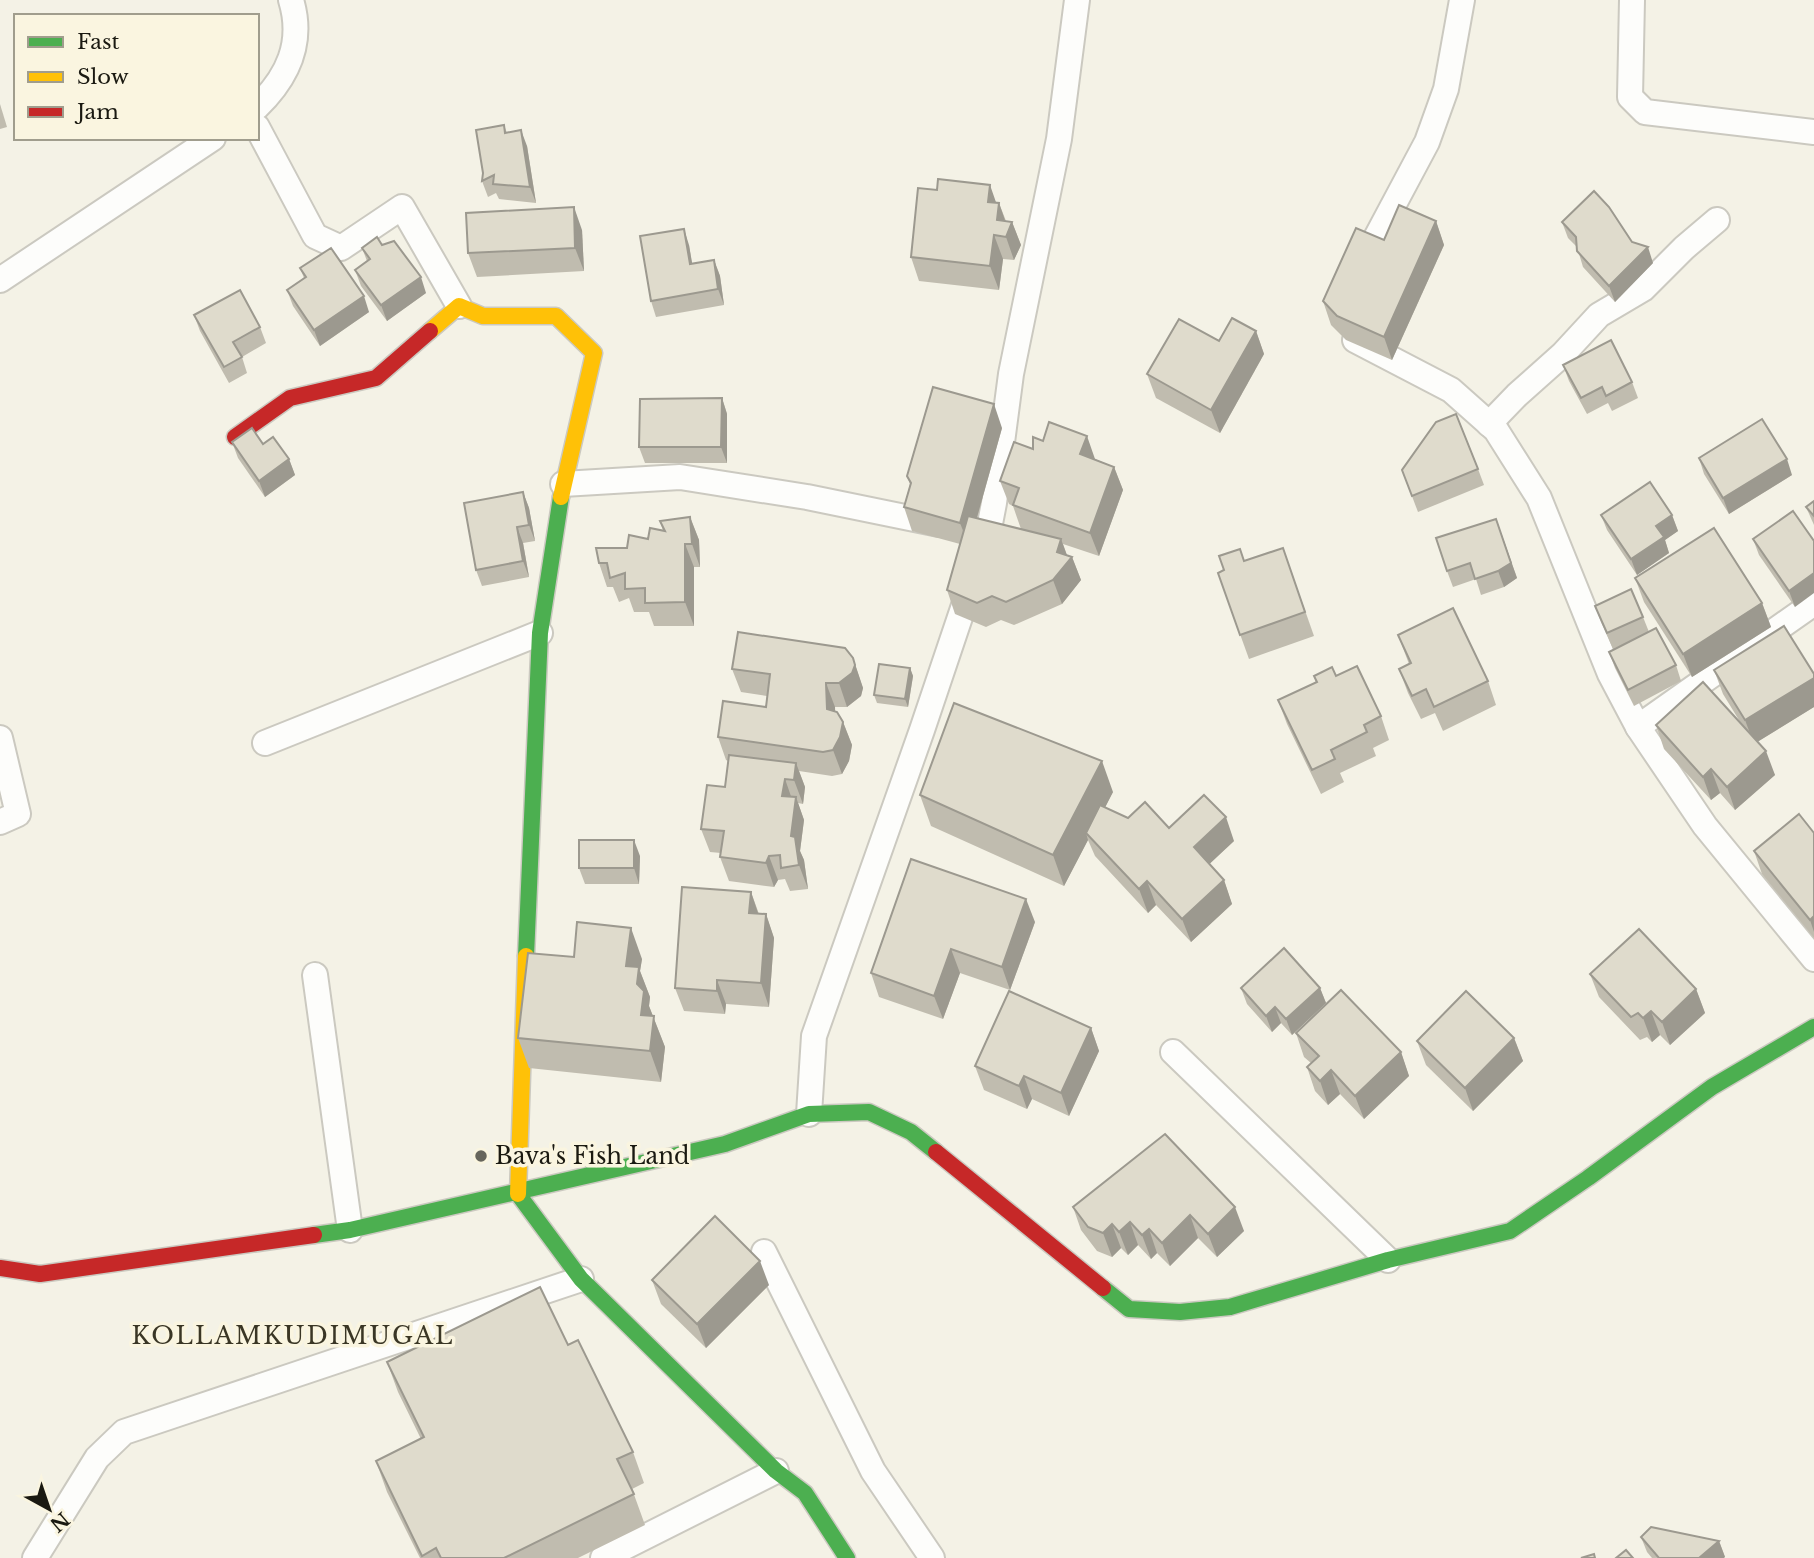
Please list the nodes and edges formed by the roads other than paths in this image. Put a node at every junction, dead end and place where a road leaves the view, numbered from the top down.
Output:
1 (292, 0) edge
2 (1077, 0) edge
3 (1462, 0) edge
4 (1632, 0) edge
5 (259, 105) edge
6 (259, 131) edge
7 (1814, 132) edge
8 (211, 140) edge
9 (1717, 220) dead end
10 (0, 280) edge
11 (1350, 288) edge
12 (459, 306) junction
13 (1338, 325) edge
14 (1489, 424) junction
15 (235, 437) edge
16 (563, 484) junction
17 (988, 534) junction
18 (1814, 603) edge
19 (540, 633) junction
20 (1638, 727) junction
21 (0, 738) edge
22 (265, 743) dead end
23 (0, 822) edge
24 (1814, 960) edge
25 (316, 975) dead end
26 (1814, 1027) edge
27 (1173, 1052) dead end
28 (809, 1114) junction
29 (516, 1192) junction
30 (350, 1230) junction
31 (764, 1252) dead end
32 (1388, 1260) junction
33 (0, 1268) edge
34 (581, 1279) junction
35 (776, 1471) junction
36 (35, 1558) edge
37 (603, 1558) edge
38 (847, 1558) edge
39 (932, 1558) edge

1 - 5 street
2 - 17 street
3 - 11 street
4 - 7 street
6 - 12 street
8 - 10 street
9 - 14 street
12 - 15 street
12 - 16 street
13 - 14 street
14 - 20 street
16 - 17 street
16 - 19 street
17 - 28 street
18 - 20 street
19 - 22 street
19 - 29 street
20 - 24 street
21 - 23 street
25 - 30 street
26 - 32 street
27 - 32 street
28 - 29 street
28 - 32 street
29 - 30 street
29 - 34 street
30 - 33 street
31 - 39 street
34 - 35 street
34 - 36 street
35 - 37 street
35 - 38 street

